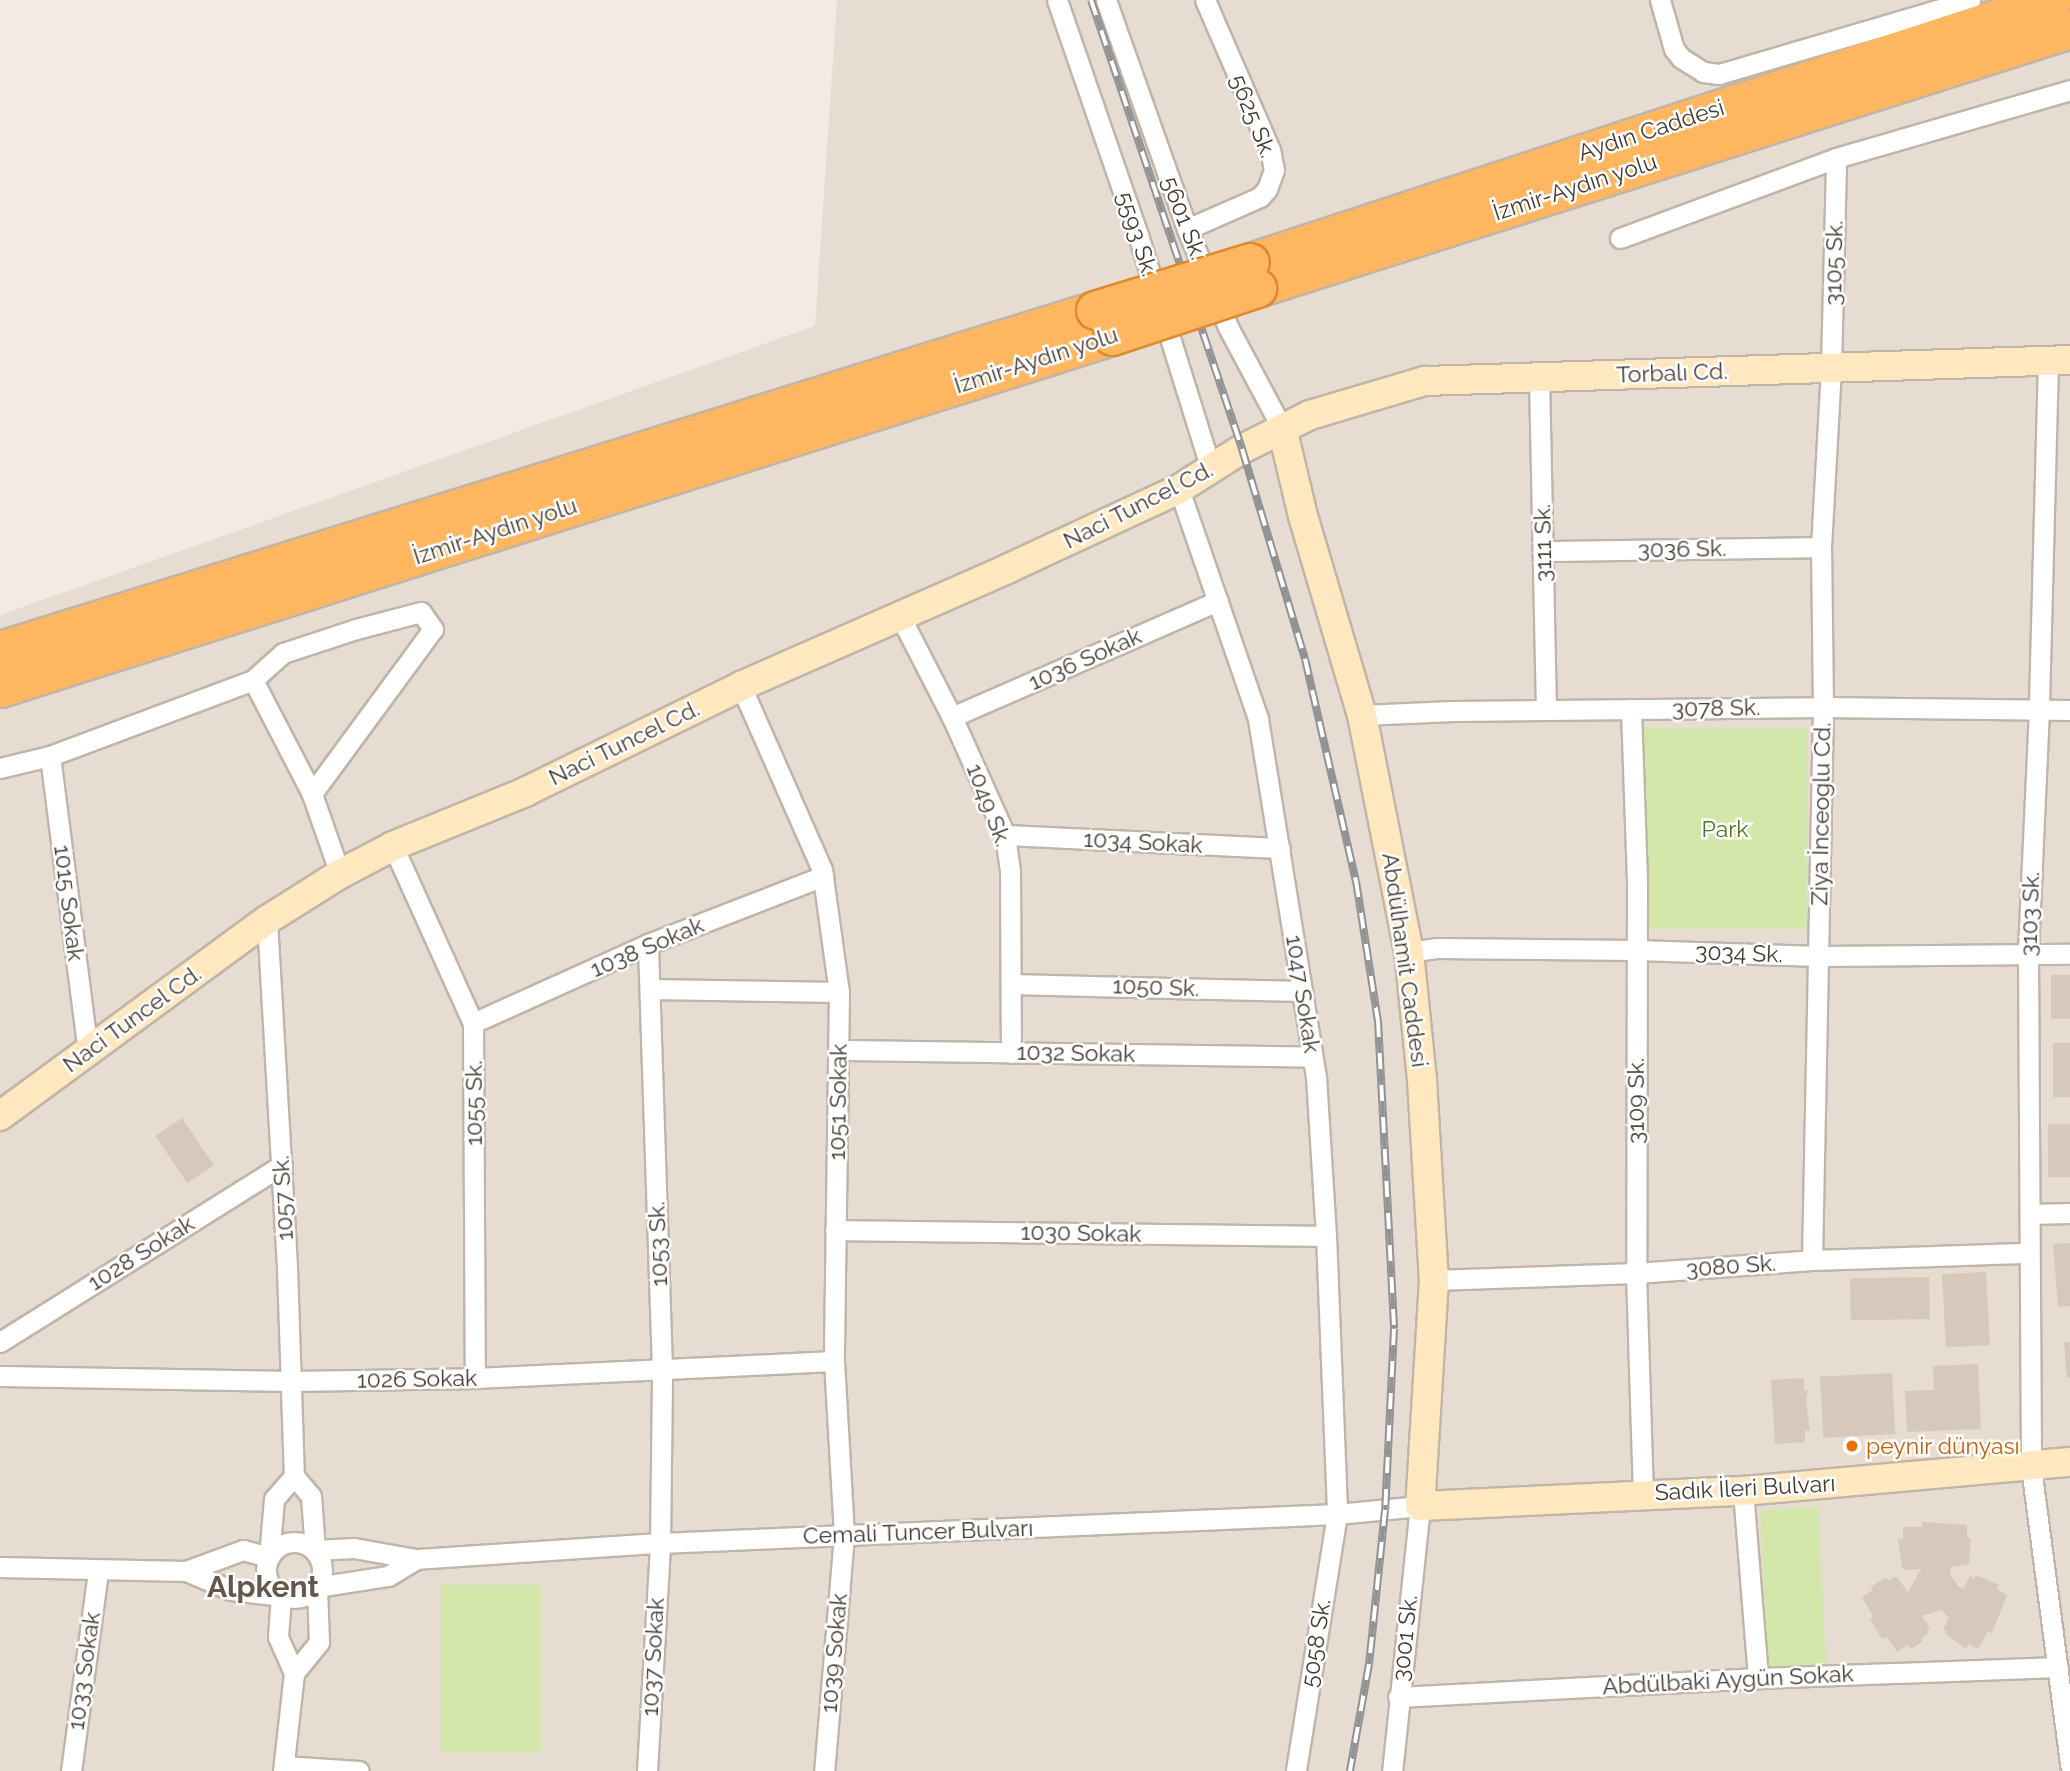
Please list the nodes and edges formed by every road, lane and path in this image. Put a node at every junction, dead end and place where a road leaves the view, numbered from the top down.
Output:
1 (1057, 0) edge
2 (1106, 0) edge
3 (1205, 0) edge
4 (1660, 0) edge
5 (1967, 0) edge
6 (2052, 0) edge
7 (2070, 29) edge
8 (2070, 90) edge
9 (1836, 158) junction
10 (1187, 229) junction
11 (1620, 238) dead end
12 (1254, 275) junction
13 (1104, 323) junction
14 (2059, 360) edge
15 (1832, 368) junction
16 (1539, 377) junction
17 (1282, 428) junction
18 (1211, 469) junction
19 (1179, 489) junction
20 (1821, 547) junction
21 (1543, 551) junction
22 (1218, 601) junction
23 (900, 615) junction
24 (0, 650) edge
25 (253, 680) junction
26 (741, 686) junction
27 (0, 688) edge
28 (1823, 707) junction
29 (1631, 709) junction
30 (2039, 709) junction
31 (1546, 710) junction
32 (2070, 710) edge
33 (1362, 715) junction
34 (953, 717) junction
35 (50, 755) junction
36 (0, 768) edge
37 (312, 794) junction
38 (1005, 835) junction
39 (393, 846) junction
40 (1280, 848) junction
41 (340, 874) junction
42 (823, 876) junction
43 (267, 920) junction
44 (648, 944) junction
45 (1636, 950) junction
46 (1409, 953) junction
47 (2070, 954) edge
48 (2028, 955) junction
49 (1819, 956) junction
50 (1011, 984) junction
51 (650, 989) junction
52 (1302, 991) junction
53 (839, 992) junction
54 (473, 1023) junction
55 (839, 1050) junction
56 (88, 1051) junction
57 (1011, 1052) junction
58 (1312, 1057) junction
59 (0, 1116) edge
60 (282, 1165) junction
61 (2070, 1213) edge
62 (2030, 1214) junction
63 (835, 1230) junction
64 (1326, 1236) junction
65 (2028, 1253) junction
66 (1812, 1260) junction
67 (1636, 1273) junction
68 (1434, 1280) junction
69 (0, 1342) edge
70 (834, 1361) junction
71 (662, 1369) junction
72 (0, 1376) edge
73 (475, 1378) junction
74 (292, 1381) junction
75 (2070, 1462) edge
76 (2031, 1467) junction
77 (294, 1476) junction
78 (1743, 1491) junction
79 (1643, 1493) junction
80 (1420, 1506) junction
81 (1336, 1514) junction
82 (844, 1535) junction
83 (660, 1543) junction
84 (315, 1550) junction
85 (269, 1557) junction
86 (416, 1559) junction
87 (0, 1567) edge
88 (98, 1571) junction
89 (186, 1571) junction
90 (317, 1587) junction
91 (281, 1596) junction
92 (2058, 1667) junction
93 (295, 1673) junction
94 (1758, 1678) junction
95 (1398, 1697) junction
96 (2070, 1765) edge
97 (284, 1768) edge
98 (71, 1771) edge
99 (359, 1771) edge
100 (647, 1771) edge
101 (824, 1771) edge
102 (1296, 1771) edge
103 (1392, 1771) edge

1 - 18 street, 5593 Sk.
2 - 10 street, 5601 Sk.
3 - 10 street, 5625 Sk.
4 - 5 street
6 - 12 highway, Aydın Caddesi
7 - 12 highway, İzmir-Aydın yolu
8 - 9 street
9 - 11 street
9 - 15 street, 3105 Sk.
10 - 17 street, 5601 Sk.
12 - 13 highway, İzmir-Aydın yolu, bridge
13 - 24 highway, İzmir-Aydın yolu
13 - 27 highway, İzmir-Aydın yolu
14 - 15 main road, Torbalı Cd.
14 - 30 street, 3103 Sk.
15 - 16 main road, Torbalı Cd.
15 - 20 street, Ziya İnceoglu Cd.
16 - 17 main road, Torbalı Cd.
16 - 21 street, 3111 Sk.
17 - 18 main road, Naci Tuncel Cd.
17 - 33 main road, Abdülhamit Caddesi
18 - 19 main road, Naci Tuncel Cd.
19 - 22 street, 1047 Sokak
19 - 23 main road, Naci Tuncel Cd.
20 - 21 street, 3036 Sk.
20 - 28 street, Ziya İnceoglu Cd.
21 - 31 street, 3111 Sk.
22 - 34 street, 1036 Sokak
22 - 40 street, 1047 Sokak
23 - 26 main road, Naci Tuncel Cd.
23 - 34 street, 1049 Sk.
25 - 35 street
25 - 37 street
25 - 37 street
26 - 39 main road, Naci Tuncel Cd.
26 - 42 street, 1051 Sokak
28 - 29 street, 3078 Sk.
28 - 30 street, 3078 Sk.
28 - 49 street, Ziya İnceoglu Cd.
29 - 31 street, 3078 Sk.
29 - 45 street, 3109 Sk.
30 - 32 street, 3078 Sk.
30 - 48 street, 3103 Sk.
31 - 33 street, 3078 Sk.
33 - 46 main road, Abdülhamit Caddesi
34 - 38 street, 1049 Sk.
35 - 36 street
35 - 56 street, 1015 Sokak
37 - 41 street
38 - 40 street, 1034 Sokak
38 - 50 street, 1049 Sk.
39 - 41 main road, Naci Tuncel Cd.
39 - 54 street, 1055 Sk.
40 - 52 street, 1047 Sokak
41 - 43 main road, Naci Tuncel Cd.
42 - 44 street, 1038 Sokak
42 - 53 street, 1051 Sokak
43 - 56 main road, Naci Tuncel Cd.
43 - 60 street, 1057 Sk.
44 - 51 street, 1053 Sk.
44 - 54 street, 1038 Sokak
45 - 46 street, 3034 Sk.
45 - 49 street, 3034 Sk.
45 - 67 street, 3109 Sk.
46 - 68 main road, Abdülhamit Caddesi
47 - 48 street, 3034 Sk.
48 - 49 street, 3034 Sk.
48 - 62 street, 3103 Sk.
49 - 66 street, Ziya İnceoglu Cd.
50 - 52 street, 1050 Sk.
50 - 57 street, 1049 Sk.
51 - 53 street
51 - 71 street, 1053 Sk.
52 - 58 street, 1047 Sokak
53 - 55 street, 1051 Sokak
54 - 73 street, 1055 Sk.
55 - 57 street, 1032 Sokak
55 - 63 street, 1051 Sokak
56 - 59 main road, Naci Tuncel Cd.
57 - 58 street, 1032 Sokak
58 - 64 street, 1047 Sokak
60 - 69 street, 1028 Sokak
60 - 74 street, 1057 Sk.
61 - 62 street
62 - 65 street, 3103 Sk.
63 - 64 street, 1030 Sokak
63 - 70 street, 1051 Sokak
64 - 81 street, 1047 Sokak
65 - 66 street, 3080 Sk.
65 - 76 street, 3103 Sk.
66 - 67 street, 3080 Sk.
67 - 68 street, 3080 Sk.
67 - 79 street, 3109 Sk.
68 - 80 main road, Abdülhamit Caddesi
70 - 71 street, 1026 Sokak
70 - 82 street, 1051 Sokak
71 - 73 street, 1026 Sokak
71 - 83 street, 1053 Sk.
72 - 74 street, 1026 Sokak
73 - 74 street, 1026 Sokak
74 - 77 street, 1057 Sk.
75 - 76 main road, Sadık İleri Bulvarı
76 - 78 main road, Sadık İleri Bulvarı
76 - 92 street, 3103 Sk.
77 - 84 street
77 - 85 street
78 - 79 main road, Sadık İleri Bulvarı
78 - 94 street
79 - 80 main road, Sadık İleri Bulvarı
80 - 81 street, Cemali Tuncer Bulvarı
80 - 95 street, 3001 Sk.
81 - 82 street, Cemali Tuncer Bulvarı
81 - 102 street, 5058 Sk.
82 - 83 street, Cemali Tuncer Bulvarı
82 - 101 street, 1039 Sokak
83 - 86 street, Cemali Tuncer Bulvarı
83 - 100 street, 1037 Sokak
84 - 85 street
84 - 86 street
84 - 90 street
85 - 89 street
85 - 91 street
86 - 90 street
87 - 88 street
88 - 89 street
88 - 98 street, 1033 Sokak
89 - 91 street
90 - 91 street
90 - 93 street
91 - 93 street
92 - 94 street, Abdülbaki Aygün Sokak
92 - 96 street, 3103 Sk.
93 - 97 street
94 - 95 street, Abdülbaki Aygün Sokak
95 - 103 street, 3001 Sk.
97 - 99 street

